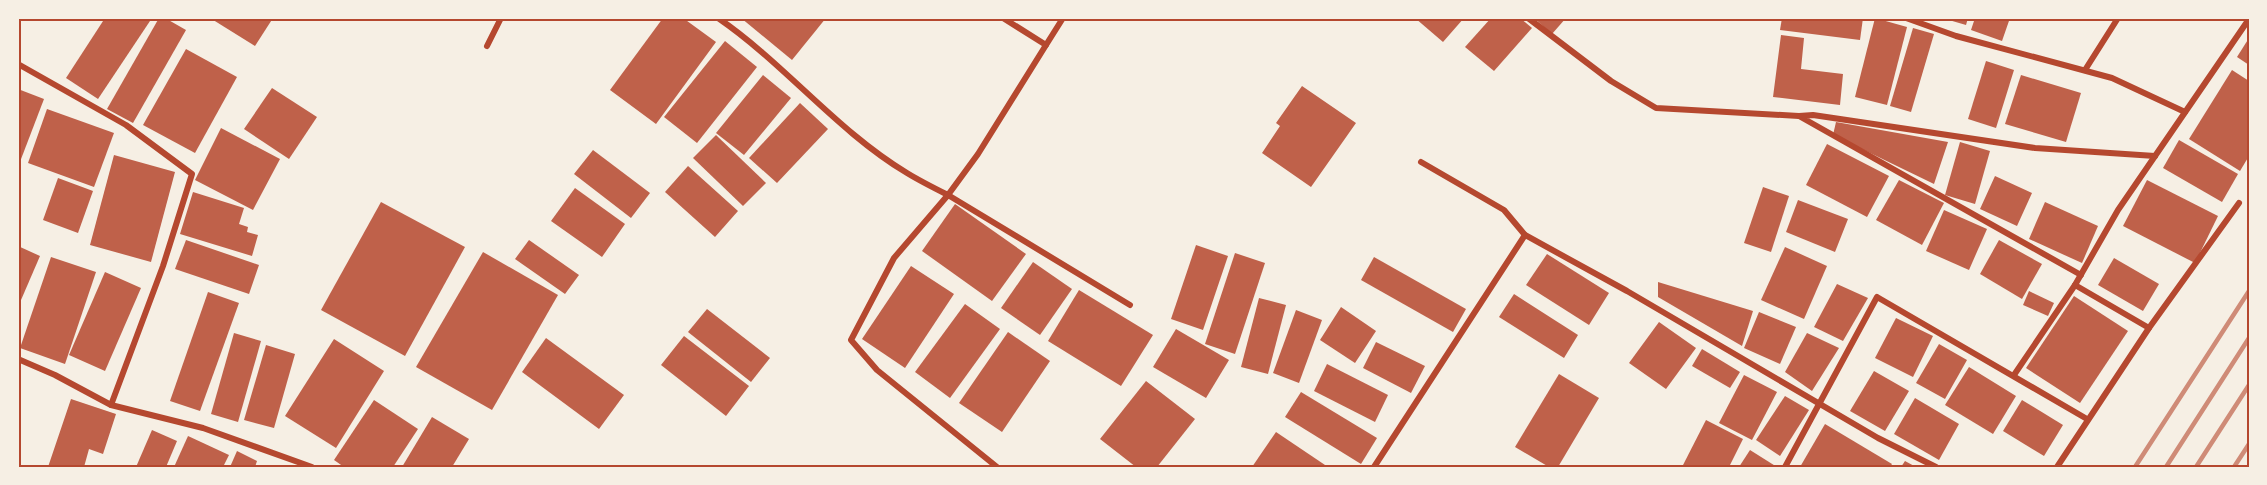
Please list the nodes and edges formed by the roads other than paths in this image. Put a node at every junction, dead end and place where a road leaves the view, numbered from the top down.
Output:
1 (501, 18) edge
2 (718, 18) edge
3 (1003, 18) edge
4 (1063, 18) edge
5 (1528, 18) edge
6 (1906, 18) edge
7 (2118, 18) edge
8 (2249, 19) edge
9 (1046, 45) junction
10 (487, 46) dead end
11 (18, 64) edge
12 (2085, 70) junction
13 (2185, 112) junction
14 (1799, 116) junction
15 (2155, 156) junction
16 (1421, 162) dead end
17 (948, 195) junction
18 (2239, 202) dead end
19 (1525, 235) junction
20 (2081, 274) junction
21 (2075, 285) junction
22 (1130, 305) dead end
23 (2150, 328) junction
24 (18, 359) edge
25 (2014, 375) junction
26 (1819, 404) junction
27 (111, 405) junction
28 (2087, 419) junction
29 (312, 467) edge
30 (997, 467) edge
31 (1374, 467) edge
32 (1785, 467) edge
33 (1936, 467) edge
34 (2057, 467) edge

1 - 10 street
2 - 17 street
3 - 9 street
4 - 9 street
5 - 14 street
6 - 12 street
7 - 12 street
8 - 13 street
9 - 17 street
11 - 27 street
12 - 13 street
13 - 15 street
14 - 15 street
14 - 20 street
15 - 20 street
16 - 19 street
17 - 22 street
17 - 30 street
18 - 23 street
19 - 26 street
19 - 31 street
20 - 21 street
21 - 23 street
21 - 25 street
23 - 28 street
24 - 27 street
25 - 26 street
25 - 28 street
26 - 32 street
26 - 33 street
27 - 29 street
28 - 34 street

